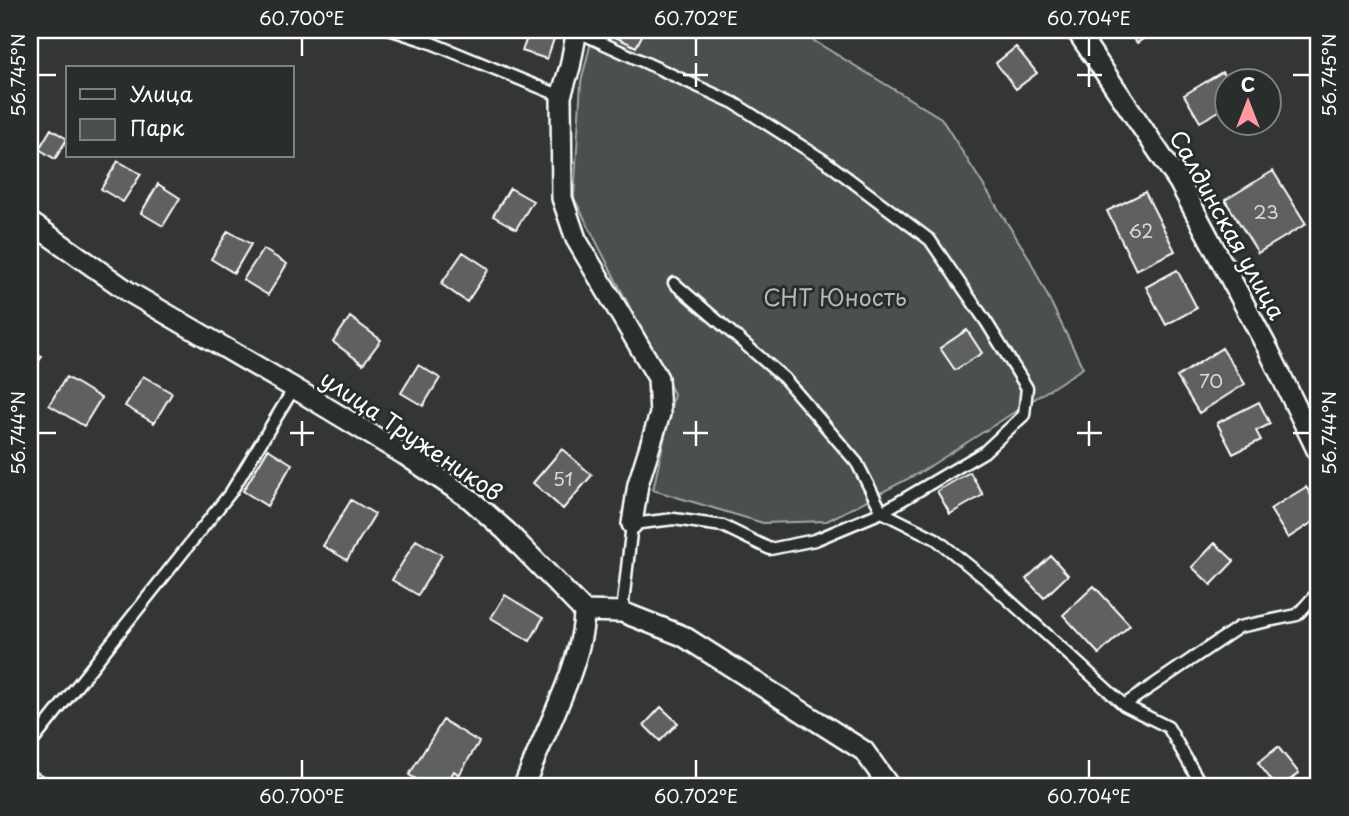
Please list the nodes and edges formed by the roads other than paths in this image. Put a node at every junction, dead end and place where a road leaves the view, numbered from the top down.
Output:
1 (392, 30) edge
2 (1076, 30) edge
3 (577, 31) edge
4 (561, 96) junction
5 (30, 222) edge
6 (674, 283) dead end
7 (294, 388) junction
8 (1319, 454) edge
9 (882, 512) junction
10 (632, 524) junction
11 (1319, 592) edge
12 (584, 611) junction
13 (622, 612) junction
14 (1124, 705) junction
15 (30, 745) edge
16 (528, 783) edge
17 (889, 786) edge
18 (1202, 786) edge

1 - 4 lane
2 - 8 street, Салдинская улица
3 - 4 street
3 - 9 lane
4 - 10 street
5 - 7 street, улица Тружеников
6 - 9 lane
7 - 12 street, улица Тружеников
7 - 15 lane
9 - 10 lane
9 - 14 lane
10 - 13 lane
11 - 14 lane
12 - 13 street
12 - 16 street
13 - 17 street
14 - 18 lane

